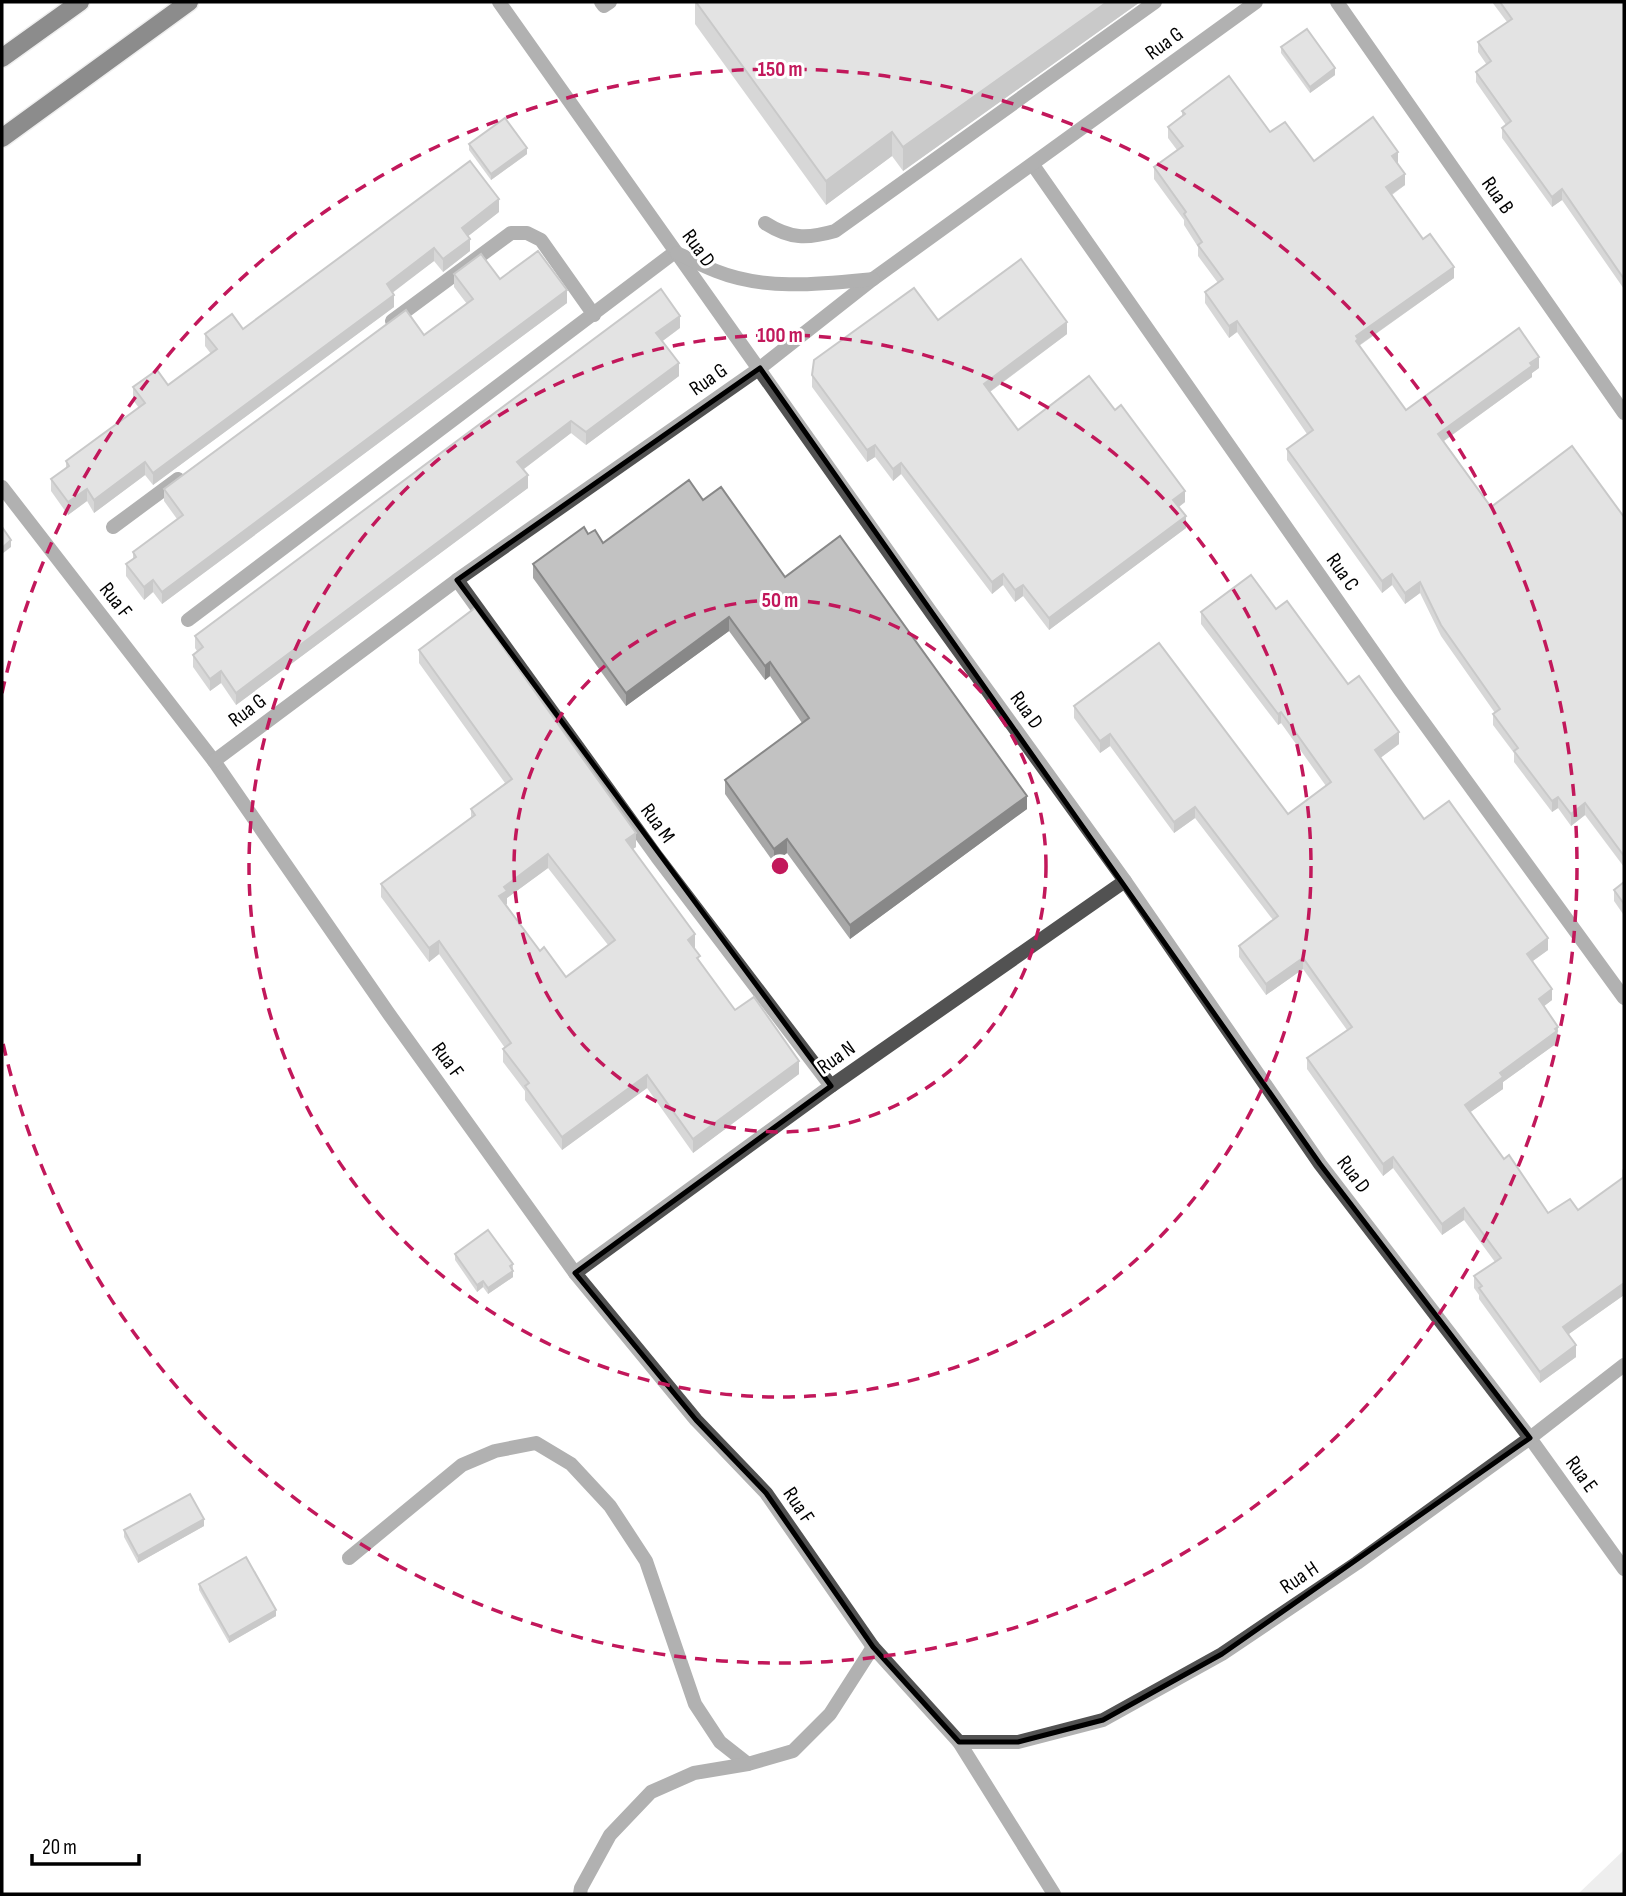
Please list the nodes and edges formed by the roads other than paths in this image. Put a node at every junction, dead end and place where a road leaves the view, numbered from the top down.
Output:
1 (80, 2) edge
2 (189, 2) edge
3 (499, 2) edge
4 (601, 2) edge
5 (610, 2) edge
6 (1155, 2) edge
7 (1256, 2) edge
8 (1337, 2) edge
9 (2, 58) edge
10 (2, 138) edge
11 (1033, 165) junction
12 (765, 223) dead end
13 (675, 252) junction
14 (873, 279) junction
15 (594, 315) junction
16 (379, 331) edge
17 (760, 368) junction
18 (1624, 413) edge
19 (190, 470) edge
20 (2, 487) edge
21 (113, 527) dead end
22 (457, 580) junction
23 (188, 620) dead end
24 (214, 761) junction
25 (1125, 881) junction
26 (1624, 998) edge
27 (831, 1086) junction
28 (575, 1273) junction
29 (1624, 1365) edge
30 (1530, 1438) junction
31 (349, 1558) dead end
32 (1624, 1569) edge
33 (873, 1647) junction
34 (959, 1742) junction
35 (748, 1764) junction
36 (580, 1894) edge
37 (1054, 1894) edge

1 - 9 main road
2 - 10 main road
3 - 13 street, Rua D
4 - 5 street
6 - 12 street
7 - 11 street, Rua G
8 - 18 street, Rua B
11 - 14 street, Rua G
11 - 26 street, Rua C
13 - 14 street
13 - 15 street
13 - 17 street, Rua D
14 - 17 street, Rua G
15 - 16 street
15 - 23 street
17 - 22 street, Rua G
17 - 25 street, Rua D
19 - 21 street
20 - 24 street, Rua F
22 - 24 street, Rua G
22 - 27 street, Rua M
24 - 28 street, Rua F
25 - 27 street, Rua N
25 - 30 street, Rua D
27 - 28 street, Rua N
28 - 33 street, Rua F
29 - 30 street, Rua H
30 - 32 street, Rua E
30 - 34 street, Rua H
31 - 35 street
33 - 34 street, Rua F
33 - 35 street
34 - 37 street, Rua F
35 - 36 street

